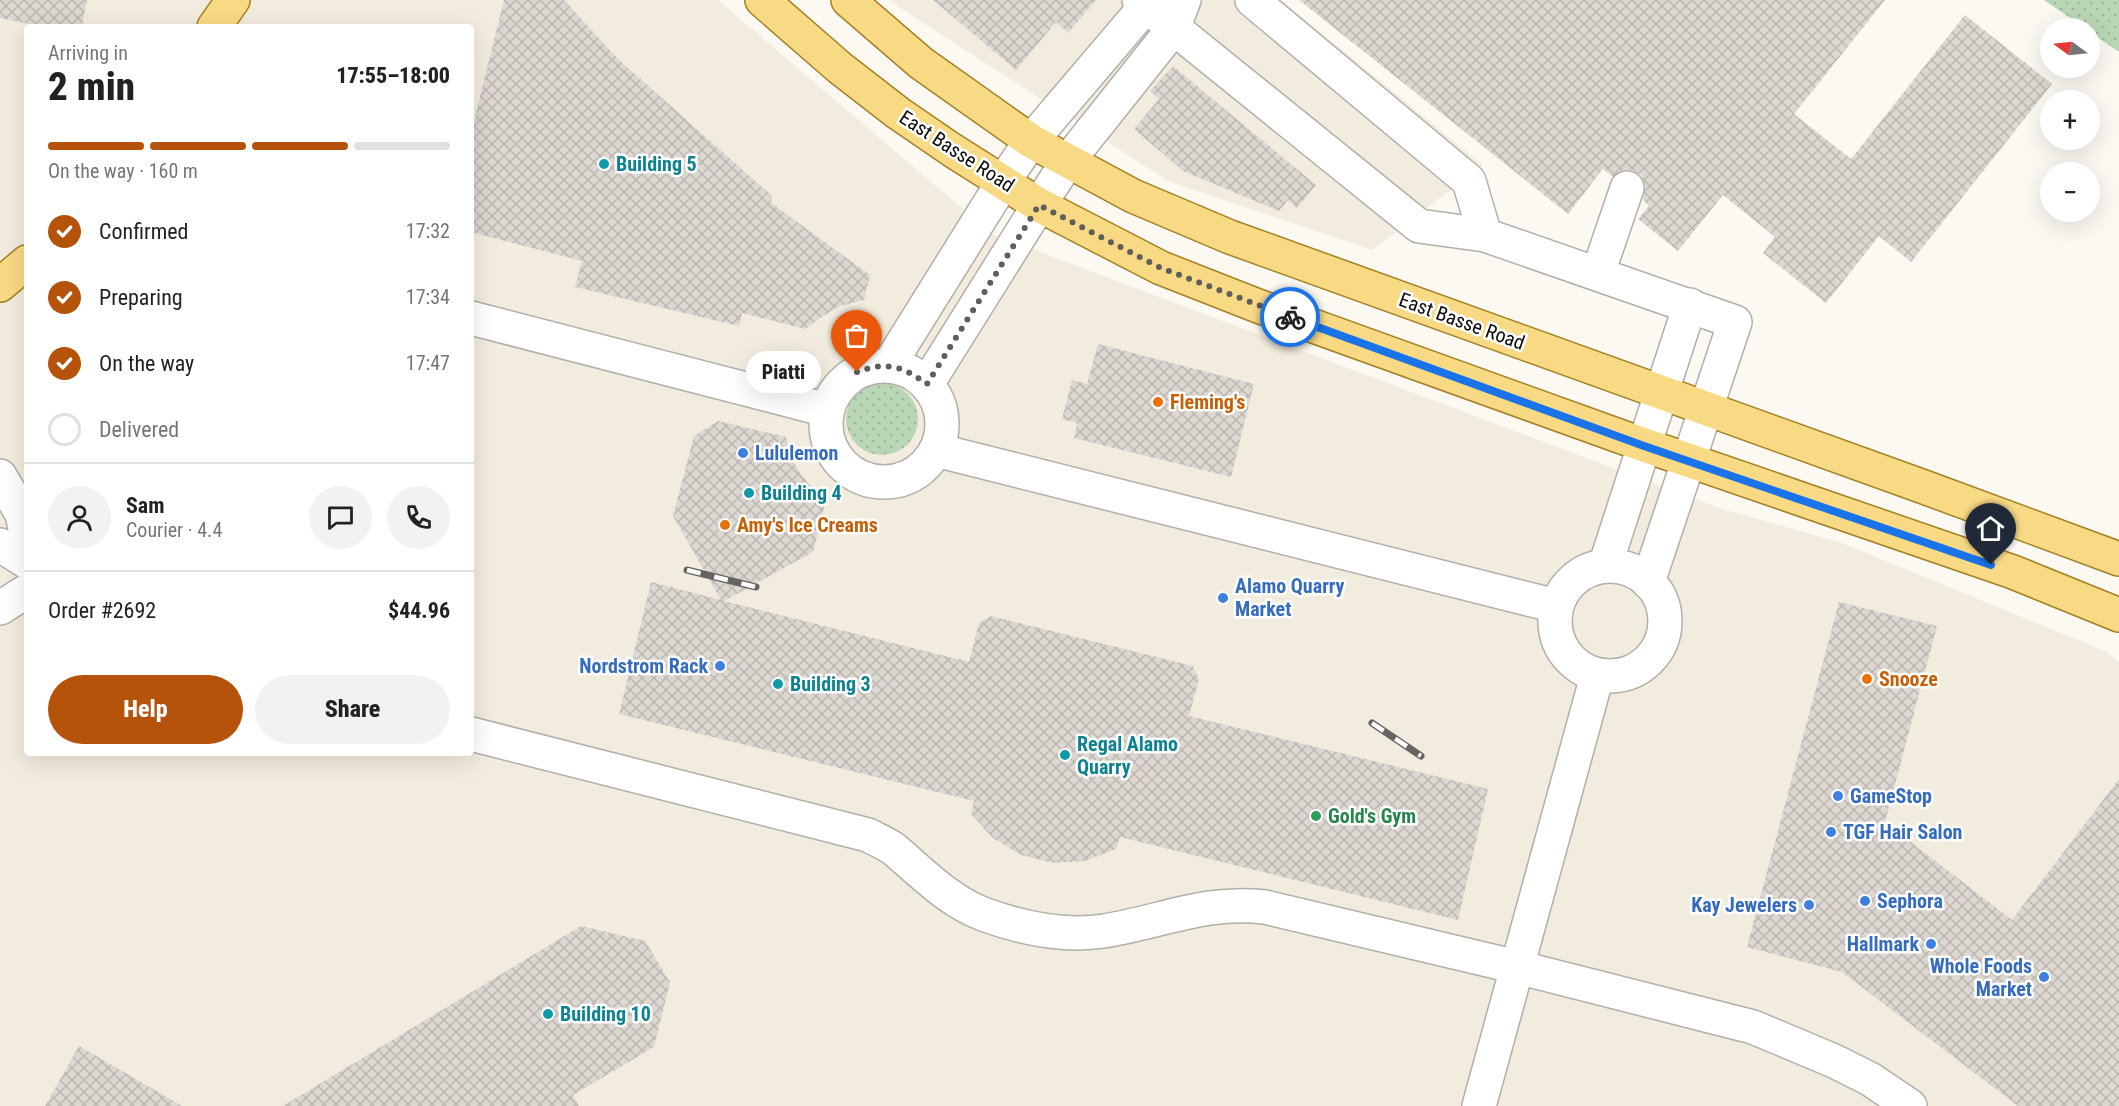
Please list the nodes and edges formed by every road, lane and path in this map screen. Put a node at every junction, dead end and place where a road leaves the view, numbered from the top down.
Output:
1 (232, 0) edge
2 (762, 0) edge
3 (848, 0) edge
4 (1252, 0) edge
5 (1145, 2) edge
6 (1178, 14) edge
7 (216, 24) edge
8 (1031, 141) junction
9 (1068, 161) junction
10 (1003, 182) junction
11 (1627, 188) dead end
12 (1039, 205) junction
13 (1485, 235) junction
14 (24, 265) edge
15 (1598, 273) junction
16 (0, 285) edge
17 (1690, 305) junction
18 (474, 319) edge
19 (889, 365) junction
20 (927, 384) junction
21 (1661, 393) junction
22 (1706, 408) junction
23 (827, 410) junction
24 (1644, 446) junction
25 (936, 450) junction
26 (1688, 460) junction
27 (0, 477) edge
28 (24, 524) edge
29 (2055, 534) junction
30 (0, 545) edge
31 (2119, 559) edge
32 (24, 560) edge
33 (1605, 566) junction
34 (1648, 582) junction
35 (2038, 582) junction
36 (24, 593) edge
37 (1556, 606) junction
38 (0, 608) edge
39 (2119, 615) edge
40 (1597, 676) junction
41 (474, 735) edge
42 (1517, 967) junction
43 (1479, 1106) edge
44 (1910, 1106) edge

1 - 7 main road
2 - 10 main road, East Basse Road
3 - 8 main road, East Basse Road
4 - 13 lane
5 - 6 lane
5 - 8 lane
6 - 9 lane
6 - 13 lane
8 - 9 main road, East Basse Road
8 - 10 lane
9 - 12 lane
9 - 21 main road, East Basse Road
10 - 12 main road, East Basse Road
10 - 19 lane
11 - 15 lane
12 - 20 lane
12 - 24 main road, East Basse Road
13 - 15 lane
14 - 16 main road
15 - 17 lane
17 - 21 lane
17 - 22 lane
18 - 23 lane
19 - 20 lane
19 - 23 lane
20 - 25 lane
21 - 22 main road, East Basse Road
21 - 24 lane
22 - 26 lane
22 - 29 main road, East Basse Road
23 - 25 lane
24 - 26 main road, East Basse Road
24 - 33 lane
25 - 37 lane
26 - 34 lane
26 - 35 main road, East Basse Road
27 - 28 lane
29 - 31 main road, East Basse Road
29 - 35 main road
30 - 32 lane
33 - 34 lane
33 - 37 lane
34 - 40 lane
35 - 39 main road, East Basse Road
36 - 38 lane
37 - 40 lane
40 - 42 lane
41 - 42 lane
42 - 43 lane
42 - 44 lane

